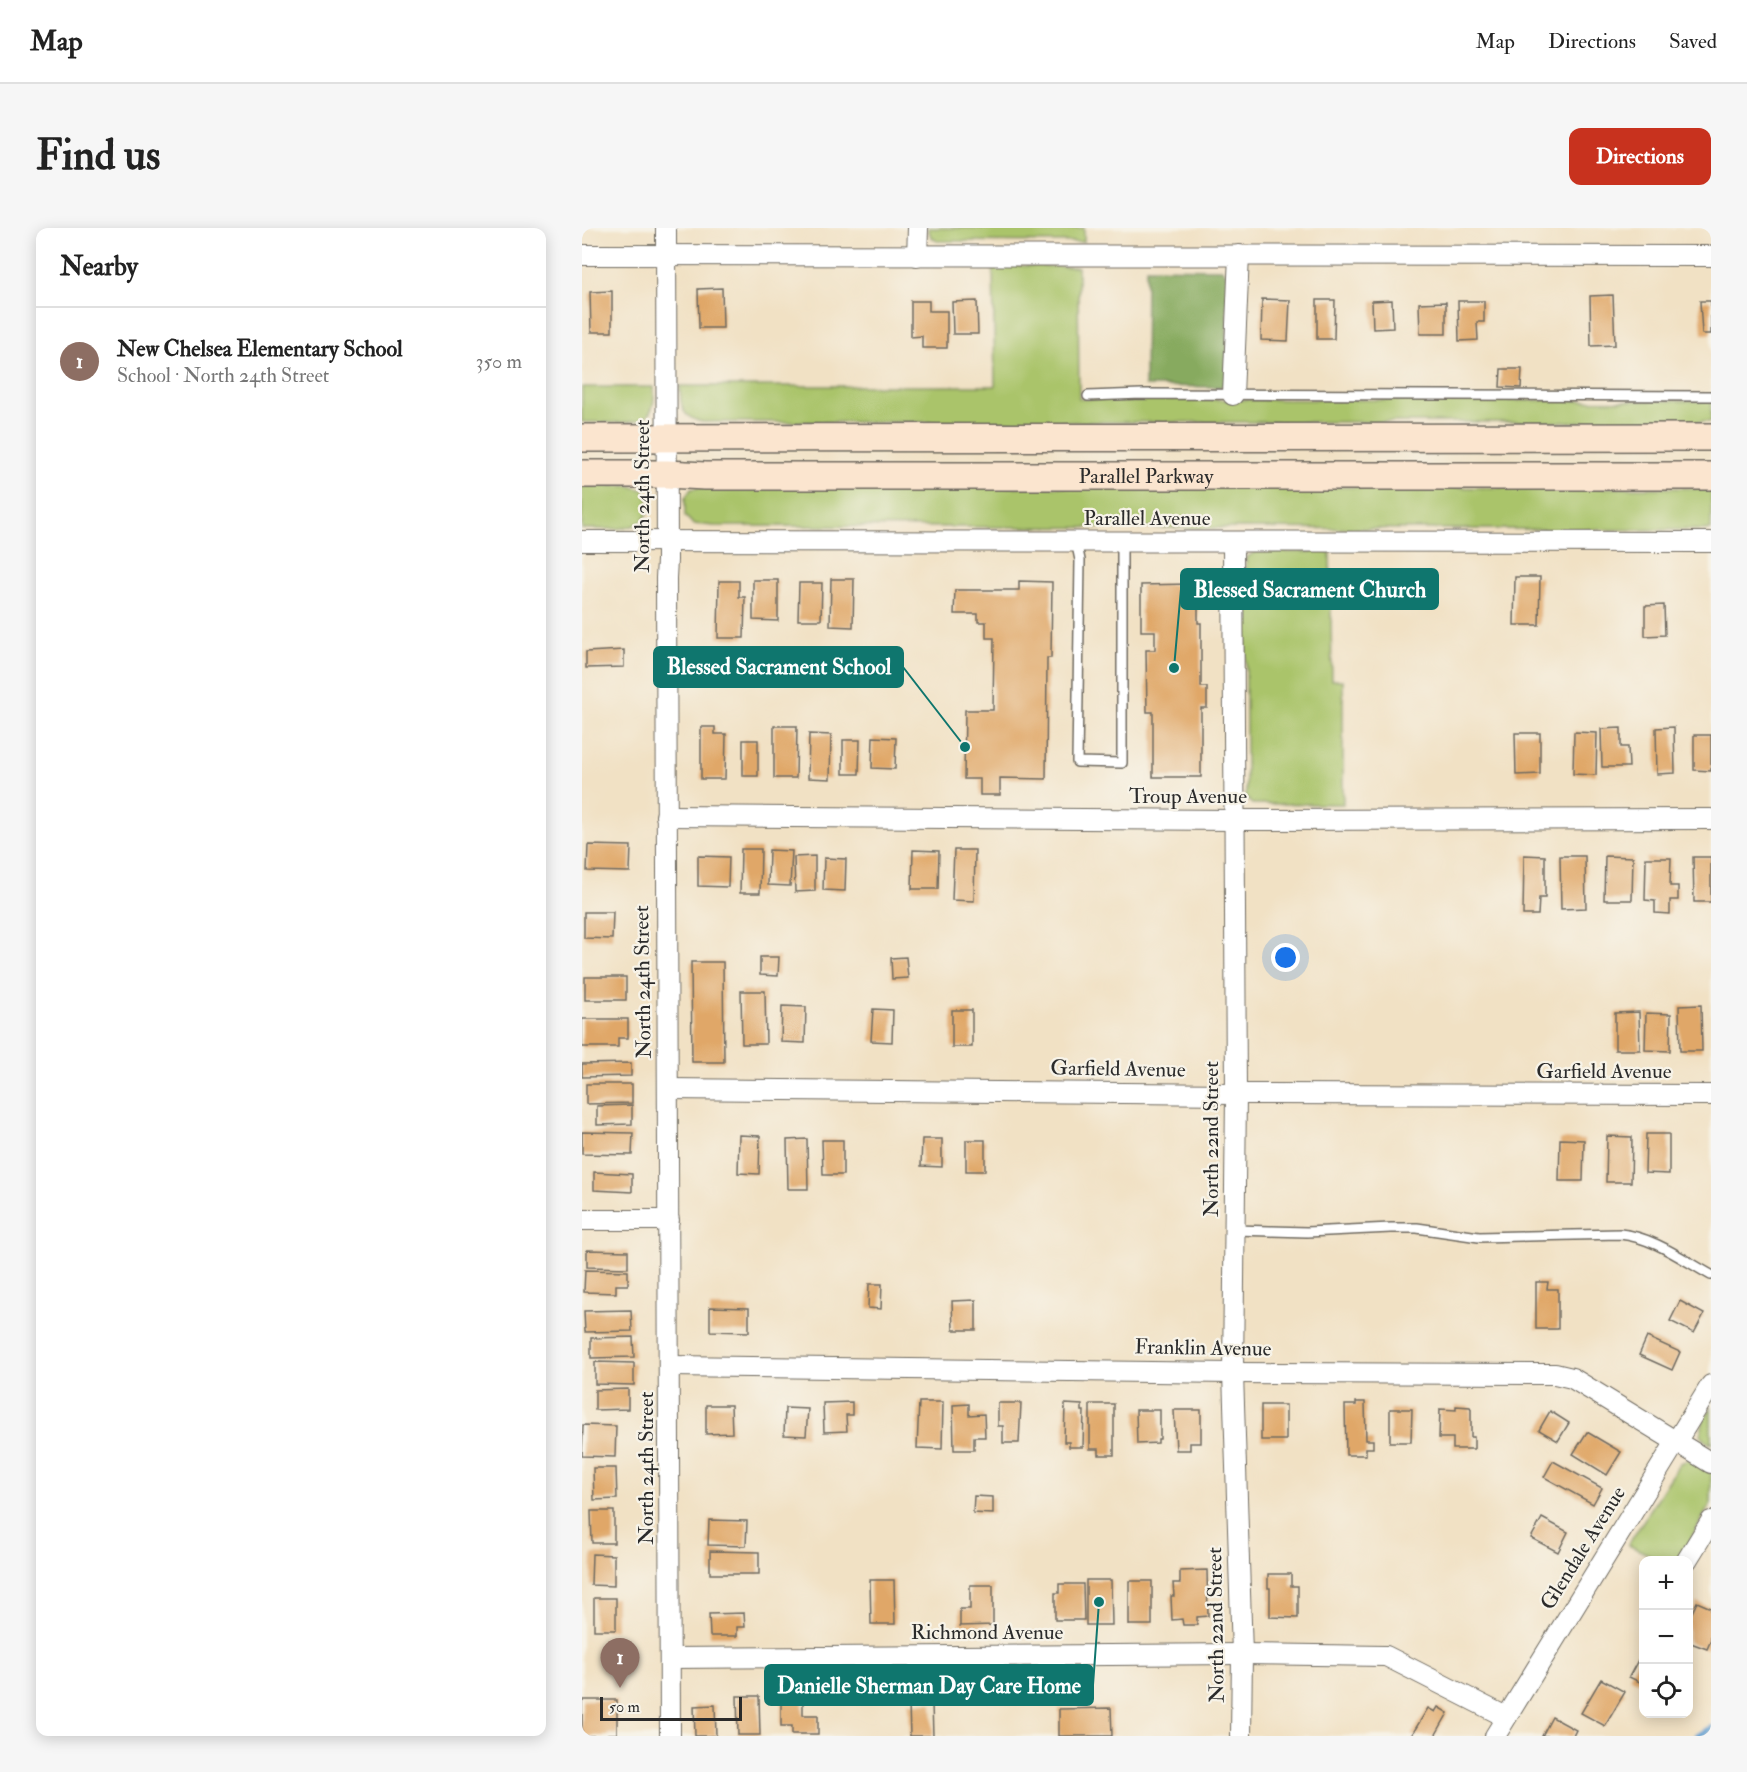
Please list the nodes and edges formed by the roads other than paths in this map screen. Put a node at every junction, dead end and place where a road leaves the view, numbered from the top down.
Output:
1 (666, 228) edge
2 (918, 228) edge
3 (582, 255) edge
4 (666, 255) junction
5 (1239, 255) junction
6 (917, 256) junction
7 (1711, 256) edge
8 (1233, 395) junction
9 (1088, 396) dead end
10 (1711, 396) edge
11 (1711, 437) edge
12 (582, 438) edge
13 (667, 438) junction
14 (582, 474) edge
15 (667, 474) junction
16 (1711, 476) edge
17 (582, 541) edge
18 (666, 541) junction
19 (1076, 541) junction
20 (1122, 542) junction
21 (1233, 542) junction
22 (1711, 542) edge
23 (666, 816) junction
24 (1711, 819) edge
25 (1234, 820) junction
26 (668, 1089) junction
27 (1236, 1094) junction
28 (1711, 1095) edge
29 (582, 1220) edge
30 (669, 1220) junction
31 (1235, 1230) junction
32 (1711, 1275) edge
33 (670, 1366) junction
34 (1233, 1373) junction
35 (1711, 1385) edge
36 (1677, 1441) junction
37 (1711, 1463) edge
38 (1711, 1521) edge
39 (1689, 1556) edge
40 (1242, 1654) junction
41 (670, 1658) junction
42 (1506, 1717) junction
43 (670, 1736) edge
44 (1241, 1736) edge
45 (1495, 1736) edge

1 - 4 street, North 24th Street
2 - 6 street
3 - 4 street
4 - 6 street
4 - 13 street, North 24th Street
5 - 6 street
5 - 7 street
5 - 8 street
8 - 9 lane
8 - 10 lane
11 - 13 main road, Parallel Parkway
12 - 13 main road, Parallel Parkway
13 - 15 street, North 24th Street
14 - 15 main road, Parallel Parkway
15 - 16 main road, Parallel Parkway
15 - 18 street, North 24th Street
17 - 18 street, Parallel Avenue
18 - 19 street, Parallel Avenue
18 - 23 street, North 24th Street
19 - 20 street, Parallel Avenue
19 - 20 lane
20 - 21 street, Parallel Avenue
21 - 22 street, Parallel Avenue
21 - 25 street, North 22nd Street
23 - 25 street, Troup Avenue
23 - 26 street, North 24th Street
24 - 25 street, Troup Avenue
25 - 27 street, North 22nd Street
26 - 27 street, Garfield Avenue
26 - 30 street, North 24th Street
27 - 28 street, Garfield Avenue
27 - 31 street, North 22nd Street
29 - 30 street
30 - 33 street, North 24th Street
31 - 32 lane
31 - 34 street, North 22nd Street
33 - 34 street, Franklin Avenue
33 - 41 street, North 24th Street
34 - 36 street, Franklin Avenue
34 - 40 street, North 22nd Street
35 - 36 street, Glendale Avenue
36 - 37 street, Franklin Avenue
36 - 42 street, Glendale Avenue
38 - 39 street
40 - 41 street, Richmond Avenue
40 - 42 street, Richmond Avenue
40 - 44 street, North 22nd Street
41 - 43 street, North 24th Street
42 - 45 street, Glendale Avenue

